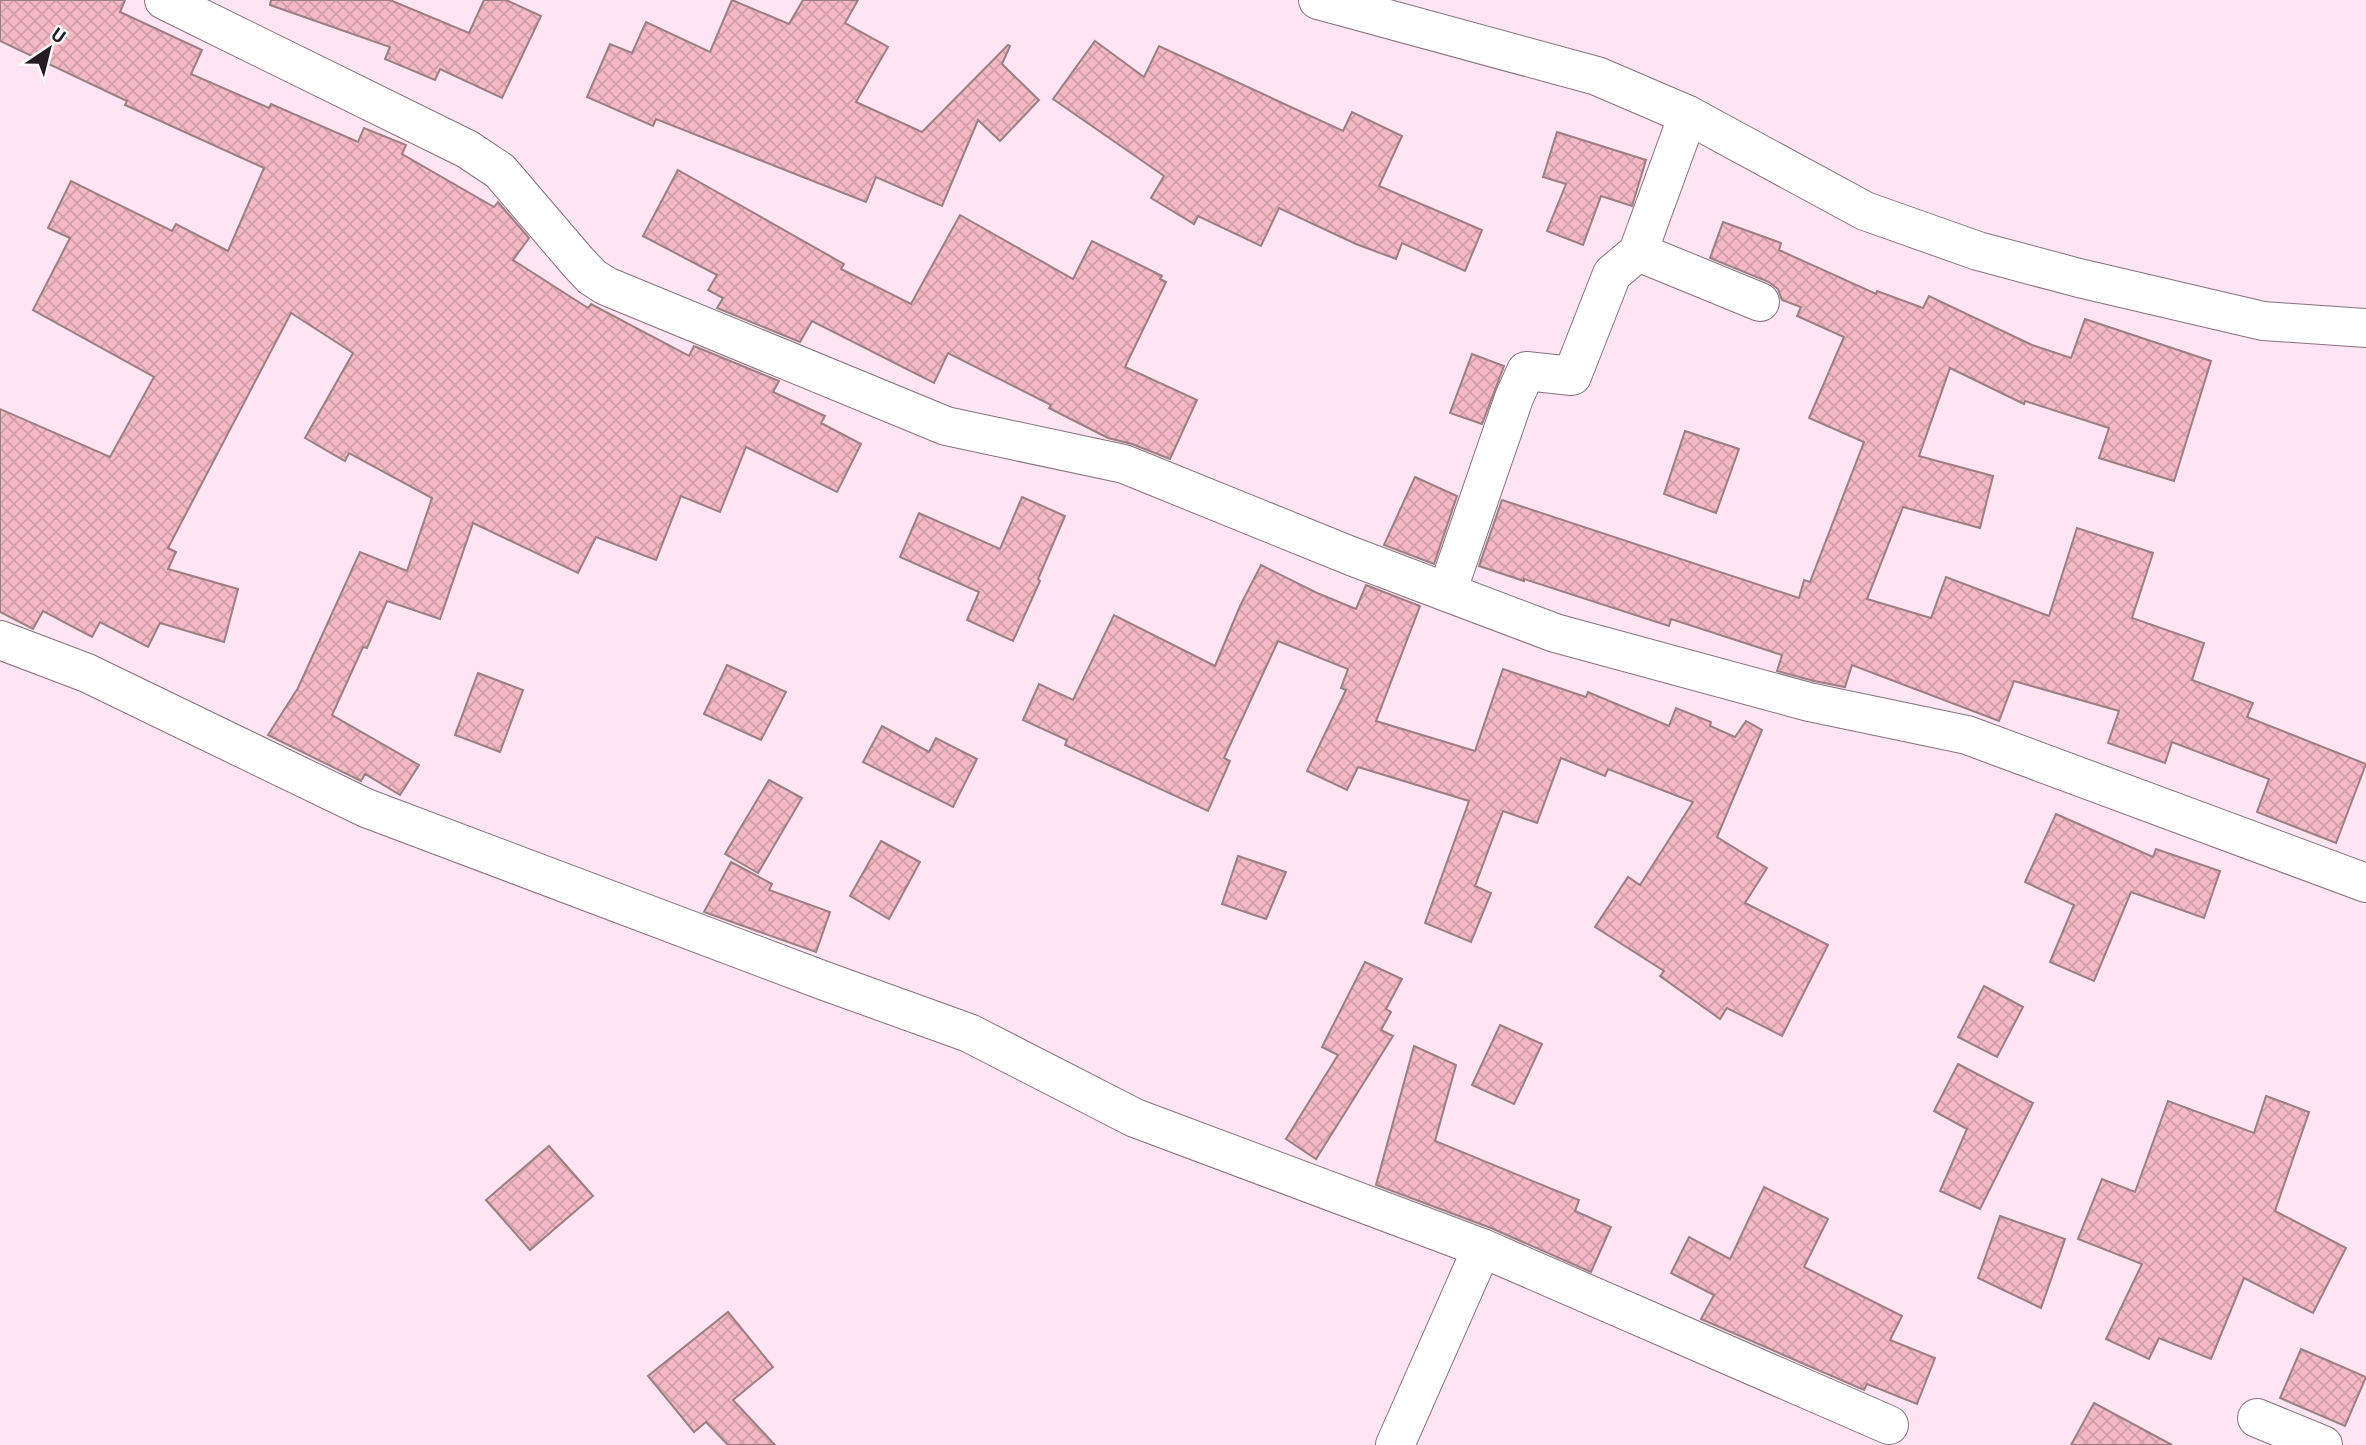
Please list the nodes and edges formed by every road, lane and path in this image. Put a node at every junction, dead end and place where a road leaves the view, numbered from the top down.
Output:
1 (164, 0) edge
2 (1318, 0) edge
3 (1688, 115) junction
4 (1638, 252) junction
5 (1760, 302) dead end
6 (2366, 328) edge
7 (1447, 592) junction
8 (0, 640) edge
9 (2366, 883) edge
10 (1482, 1248) junction
11 (2258, 1418) dead end
12 (1889, 1425) dead end
13 (1395, 1445) edge
14 (2323, 1445) edge

1 - 7 street
2 - 3 street
3 - 4 street
3 - 6 street
4 - 5 street
4 - 7 street
7 - 9 street
8 - 10 street
10 - 12 street
10 - 13 street
11 - 14 street

